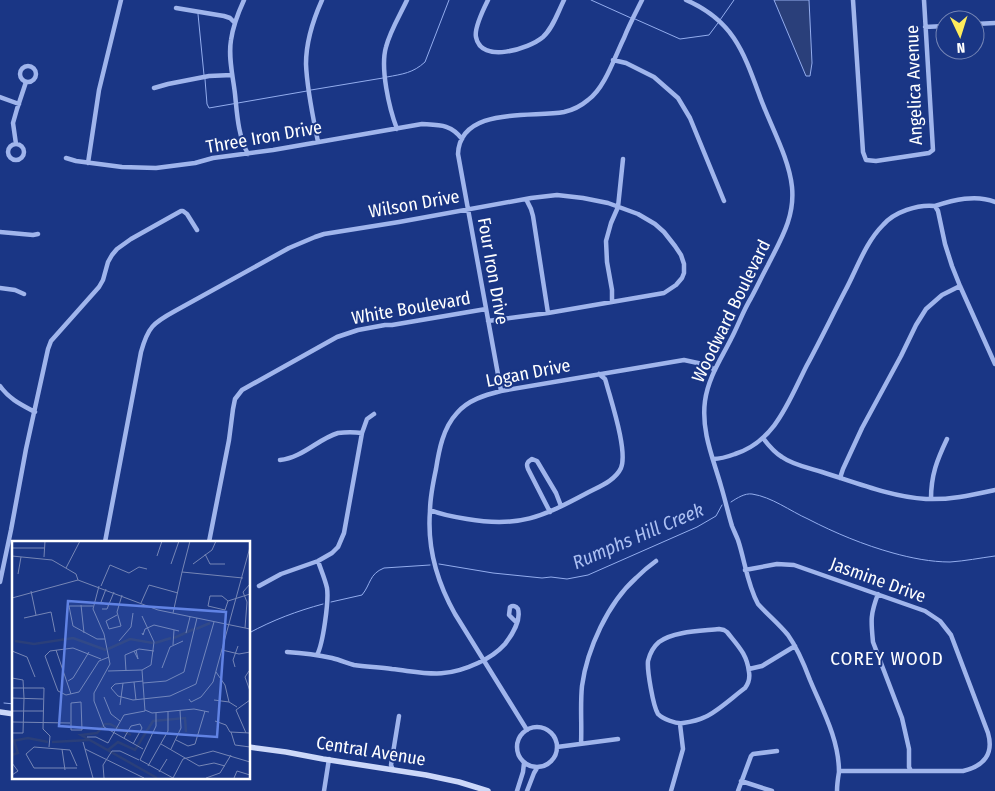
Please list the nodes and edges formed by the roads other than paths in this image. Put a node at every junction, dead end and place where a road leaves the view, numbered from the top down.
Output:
1 (121, 0) edge
2 (244, 0) edge
3 (322, 0) edge
4 (407, 0) edge
5 (488, 0) edge
6 (564, 0) edge
7 (642, 0) edge
8 (686, 0) edge
9 (853, 0) edge
10 (924, 0) edge
11 (176, 8) dead end
12 (235, 23) junction
13 (935, 26) edge
14 (925, 27) junction
15 (613, 60) junction
16 (232, 75) junction
17 (26, 82) dead end
18 (154, 88) dead end
19 (0, 96) edge
20 (19, 104) junction
21 (396, 129) junction
22 (462, 138) junction
23 (318, 142) junction
24 (16, 144) dead end
25 (248, 154) junction
26 (66, 158) dead end
27 (623, 159) dead end
28 (88, 163) junction
29 (526, 199) junction
30 (724, 201) dead end
31 (995, 202) edge
32 (935, 206) junction
33 (618, 207) junction
34 (468, 209) junction
35 (197, 230) dead end
36 (0, 232) edge
37 (38, 234) dead end
38 (960, 286) junction
39 (0, 288) edge
40 (24, 294) dead end
41 (612, 302) junction
42 (486, 309) junction
43 (548, 313) junction
44 (488, 321) junction
45 (995, 364) edge
46 (715, 370) junction
47 (600, 374) junction
48 (0, 386) edge
49 (501, 391) junction
50 (6, 394) junction
51 (0, 399) edge
52 (35, 412) junction
53 (374, 414) dead end
54 (362, 433) junction
55 (763, 438) junction
56 (947, 439) dead end
57 (280, 460) dead end
58 (712, 460) junction
59 (840, 478) junction
60 (995, 490) edge
61 (931, 499) junction
62 (561, 506) junction
63 (430, 510) junction
64 (550, 512) junction
65 (105, 541) edge
66 (209, 541) edge
67 (656, 560) dead end
68 (318, 561) junction
69 (745, 570) junction
70 (0, 582) edge
71 (259, 586) dead end
72 (878, 594) junction
73 (517, 623) dead end
74 (795, 646) junction
75 (287, 652) dead end
76 (317, 656) junction
77 (484, 660) junction
78 (749, 669) junction
79 (399, 716) dead end
80 (680, 724) junction
81 (527, 730) junction
82 (618, 739) dead end
83 (581, 744) junction
84 (558, 746) junction
85 (250, 747) edge
86 (777, 751) dead end
87 (329, 759) junction
88 (524, 763) junction
89 (537, 768) junction
90 (393, 770) junction
91 (910, 770) junction
92 (839, 771) junction
93 (741, 781) junction
94 (324, 791) edge
95 (488, 791) edge
96 (517, 791) edge
97 (528, 791) edge
98 (671, 791) edge
99 (738, 791) edge
100 (772, 791) edge
101 (837, 791) edge

1 - 28 street
2 - 12 street
3 - 23 street
4 - 21 street
5 - 6 street
7 - 15 street
8 - 46 street, Woodward Boulevard
9 - 14 street, Angelica Avenue
10 - 14 street, Angelica Avenue
11 - 12 street
12 - 16 street
13 - 14 street
15 - 22 street
15 - 30 street
16 - 18 street
16 - 25 street
17 - 20 street
19 - 20 street
20 - 24 street
21 - 22 street, Three Iron Drive
21 - 23 street, Three Iron Drive
22 - 34 street, Four Iron Drive
23 - 25 street, Three Iron Drive
25 - 28 street, Three Iron Drive
26 - 28 street, Three Iron Drive
27 - 33 street
29 - 33 street, Wilson Drive
29 - 34 street, Wilson Drive
29 - 43 street
31 - 32 street
32 - 38 street
32 - 55 street
33 - 41 street
33 - 41 street, Wilson Drive
34 - 42 street, Four Iron Drive
34 - 65 street, Wilson Drive
35 - 52 street
36 - 37 street
38 - 45 street
38 - 59 street
39 - 40 street
41 - 43 street, Wilson Drive
42 - 44 street, Four Iron Drive
42 - 66 street, White Boulevard
43 - 44 street, Wilson Drive
44 - 49 street, Four Iron Drive
46 - 47 street, Logan Drive
46 - 58 street, Woodward Boulevard
47 - 49 street, Logan Drive
47 - 62 street
48 - 50 street
49 - 63 street, Logan Drive
50 - 51 street
50 - 52 street
52 - 70 street
53 - 54 street
54 - 57 street
54 - 68 street
55 - 58 street
55 - 59 street
56 - 61 street
58 - 69 street, Woodward Boulevard
59 - 61 street
60 - 61 street
62 - 64 street
62 - 64 street
63 - 64 street
63 - 77 street, Logan Drive
67 - 83 street
68 - 71 street
68 - 76 street
69 - 72 street, Jasmine Drive
69 - 74 street, Woodward Boulevard
72 - 91 street
72 - 91 street, Jasmine Drive
73 - 77 street
74 - 78 street
74 - 92 street, Woodward Boulevard
75 - 76 street
76 - 77 street
77 - 81 street, Logan Drive
78 - 80 street
78 - 80 street
79 - 90 street
80 - 98 street
81 - 84 street
81 - 88 street
82 - 83 street
83 - 84 street
84 - 89 street
85 - 87 street, Central Avenue
86 - 93 street
87 - 90 street, Central Avenue
87 - 94 street
88 - 89 street
88 - 96 street
89 - 97 street
90 - 95 street, Central Avenue
91 - 92 street, Jasmine Drive
92 - 101 street, Woodward Boulevard
93 - 99 street
93 - 100 street

